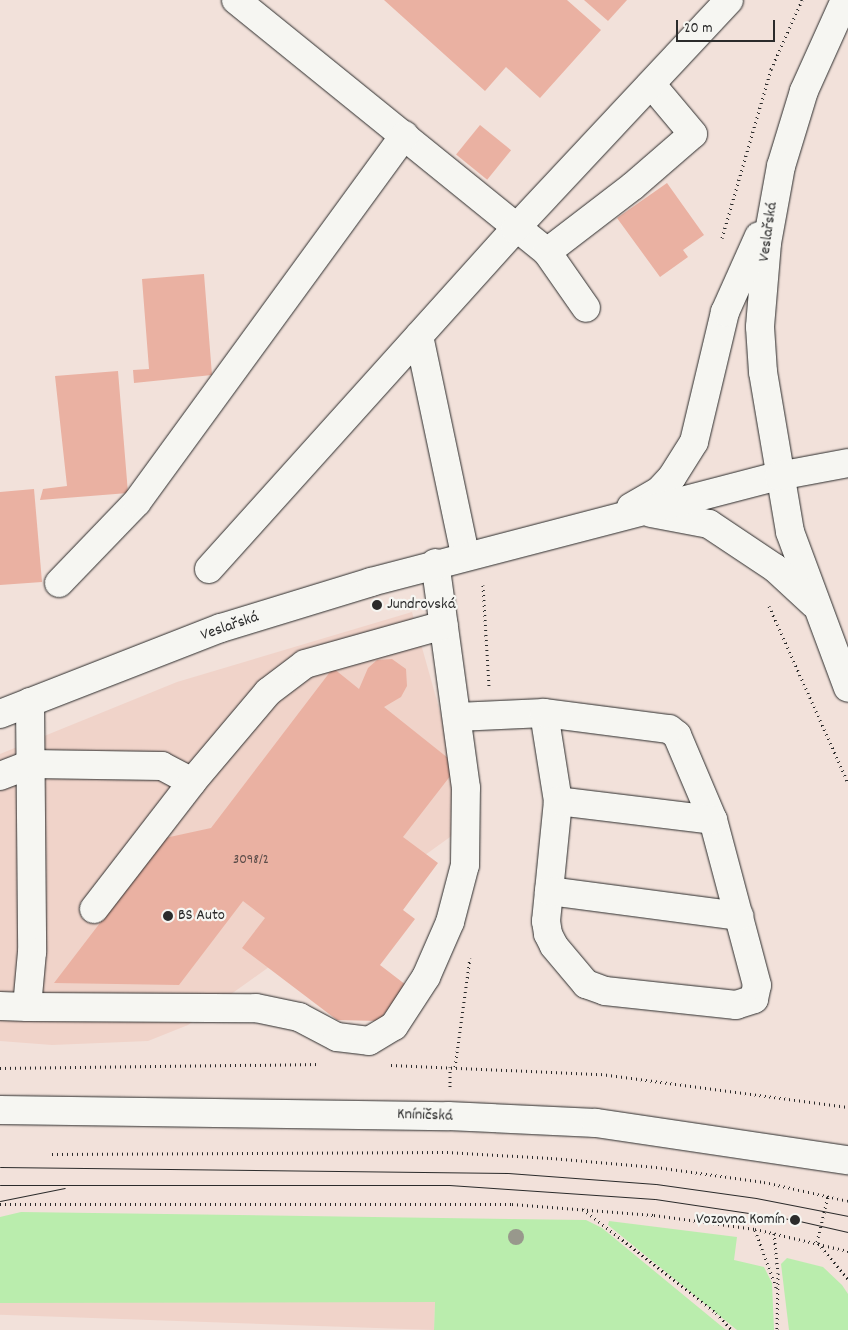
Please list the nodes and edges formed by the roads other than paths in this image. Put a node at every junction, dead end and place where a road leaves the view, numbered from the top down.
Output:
1 (236, 0) edge
2 (729, 0) edge
3 (845, 0) edge
4 (651, 84) junction
5 (405, 135) junction
6 (773, 204) junction
7 (515, 229) junction
8 (547, 252) junction
9 (586, 308) dead end
10 (419, 336) junction
11 (848, 463) edge
12 (779, 476) junction
13 (642, 512) junction
14 (599, 522) junction
15 (464, 555) junction
16 (435, 563) junction
17 (210, 569) dead end
18 (59, 583) dead end
19 (818, 608) junction
20 (444, 625) junction
21 (848, 688) edge
22 (30, 702) junction
23 (544, 713) junction
24 (0, 714) edge
25 (457, 717) junction
26 (31, 764) junction
27 (0, 776) edge
28 (192, 782) junction
29 (558, 801) junction
30 (713, 820) junction
31 (549, 891) junction
32 (94, 909) dead end
33 (739, 916) junction
34 (0, 1006) edge
35 (28, 1007) junction
36 (0, 1110) edge
37 (848, 1160) edge

1 - 5 street
2 - 4 street
3 - 6 street, Veslařská
4 - 7 street
4 - 8 street
5 - 7 street
5 - 18 street
6 - 12 street, Veslařská
6 - 14 street
7 - 8 street
7 - 10 street
8 - 9 street
10 - 15 street
10 - 17 street
11 - 12 street
12 - 13 street, Veslařská
12 - 19 street, Veslařská
13 - 14 street, Veslařská
13 - 19 street
14 - 15 street, Veslařská
15 - 16 street, Veslařská
16 - 20 street
16 - 22 street, Veslařská
19 - 21 street, Veslařská
20 - 25 street
20 - 28 street
22 - 24 street, Veslařská
22 - 26 street
23 - 25 street
23 - 29 street
23 - 30 street
25 - 35 street
26 - 27 street
26 - 28 street
26 - 35 street
28 - 32 street
29 - 30 street
29 - 31 street
30 - 33 street
31 - 33 street
31 - 33 street
34 - 35 street
36 - 37 street, Kníničská

